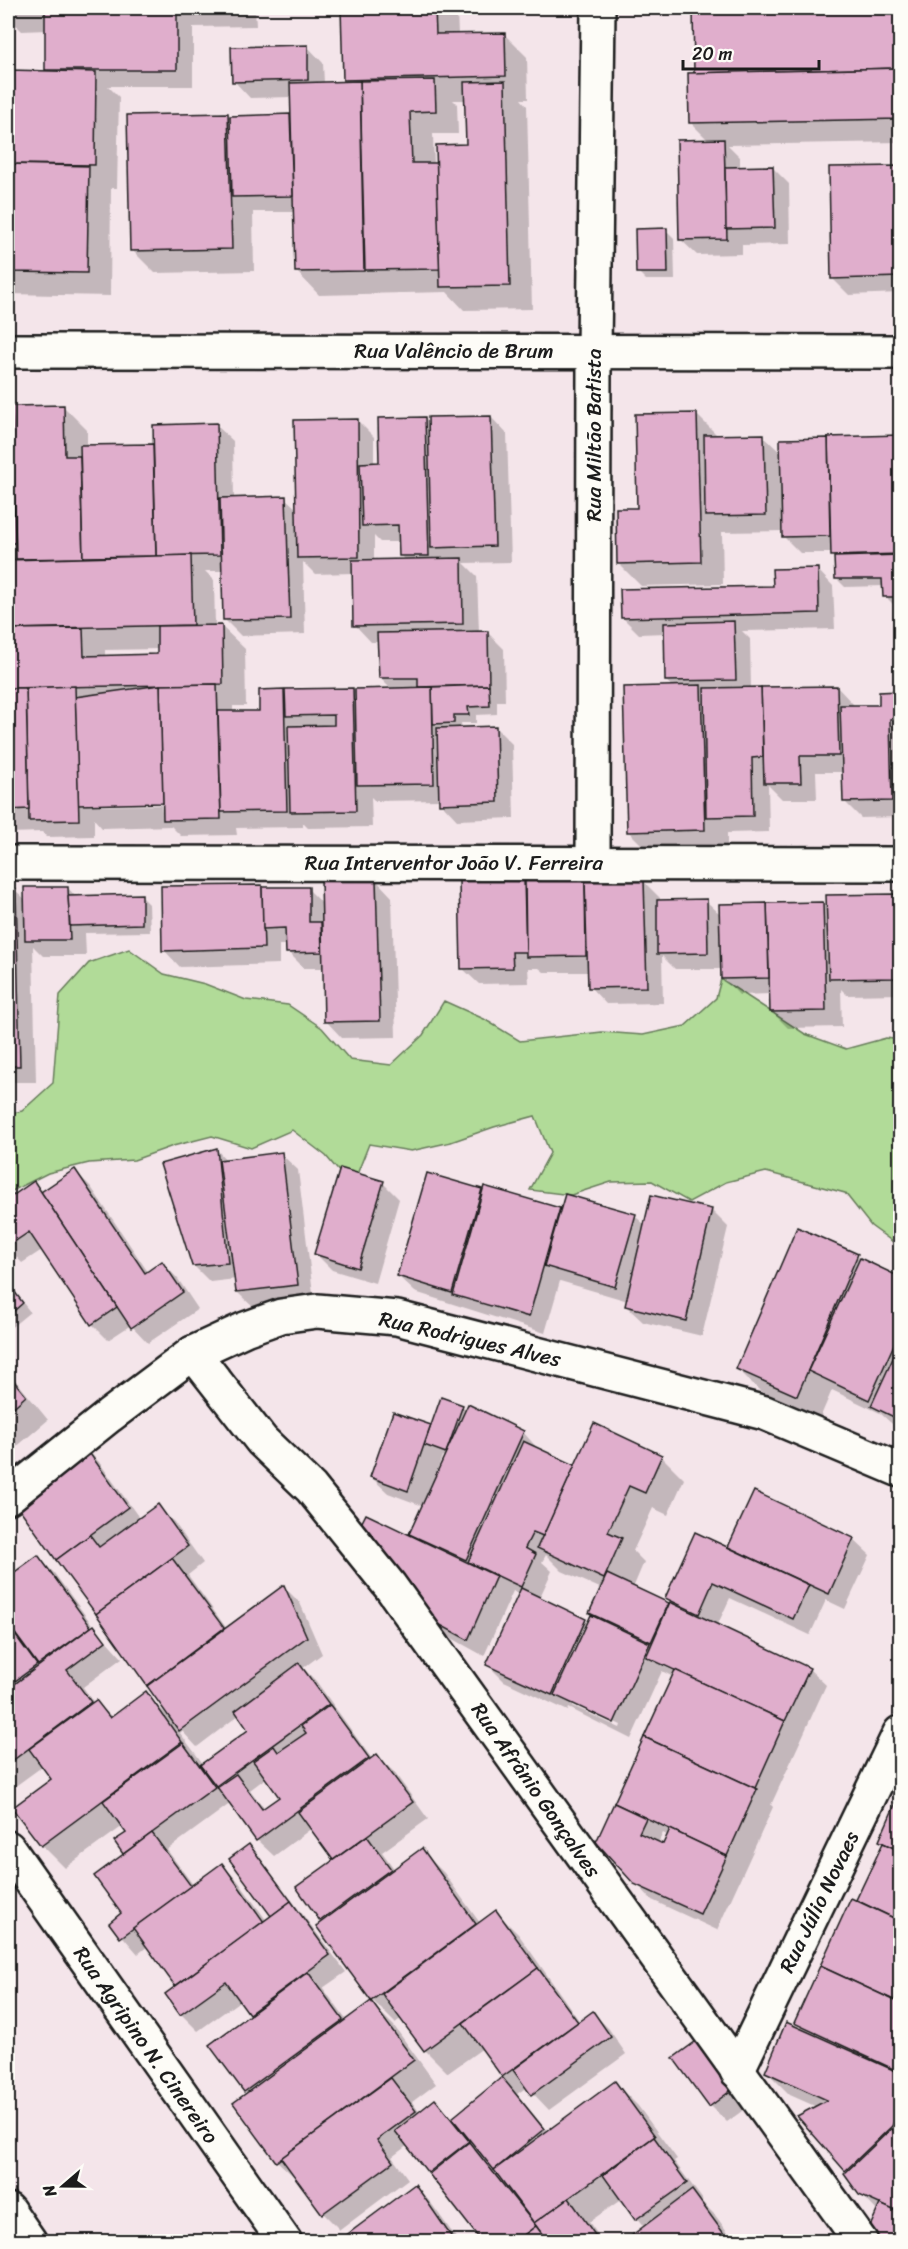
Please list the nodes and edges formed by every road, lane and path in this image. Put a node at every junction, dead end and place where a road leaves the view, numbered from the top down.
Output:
1 (598, 8) edge
2 (8, 351) edge
3 (594, 351) junction
4 (900, 352) edge
5 (8, 863) edge
6 (593, 863) junction
7 (900, 864) edge
8 (193, 1353) junction
9 (900, 1470) edge
10 (8, 1497) edge
11 (900, 1733) edge
12 (8, 1848) edge
13 (737, 2071) junction
14 (8, 2210) edge
15 (30, 2241) edge
16 (285, 2241) edge
17 (861, 2241) edge

1 - 3 street, Rua Miltão Batista
2 - 3 street, Rua Valêncio de Brum
3 - 4 street, Rua Valêncio de Brum
3 - 6 street, Rua Miltão Batista
5 - 6 street, Rua Interventor João V. Ferreira
6 - 7 street, Rua Interventor João V. Ferreira
8 - 9 street, Rua Rodrigues Alves
8 - 10 street, Rua Rodrigues Alves
8 - 13 street, Rua Afrânio Gonçalves
11 - 13 street, Rua Júlio Novaes
12 - 16 street, Rua Agripino N. Cinereiro
13 - 17 street, Rua Afrânio Gonçalves
14 - 15 street

